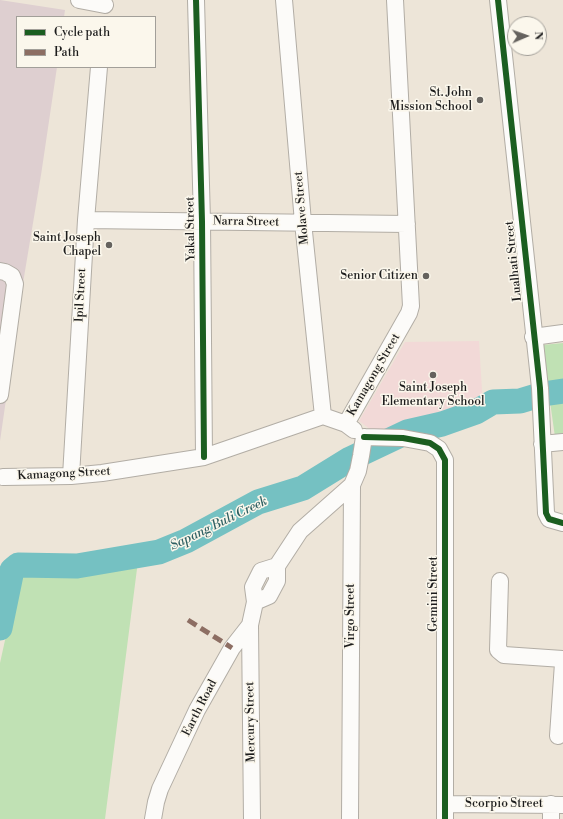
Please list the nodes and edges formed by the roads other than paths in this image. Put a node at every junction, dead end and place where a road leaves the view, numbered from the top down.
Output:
1 (79, 0) edge
2 (196, 0) edge
3 (284, 0) edge
4 (395, 0) edge
5 (498, 0) edge
6 (105, 7) edge
7 (100, 68) edge
8 (86, 220) junction
9 (202, 221) junction
10 (303, 222) junction
11 (407, 224) junction
12 (0, 271) edge
13 (563, 332) edge
14 (533, 337) junction
15 (0, 396) edge
16 (323, 416) junction
17 (346, 424) junction
18 (563, 442) edge
19 (542, 444) junction
20 (363, 447) junction
21 (204, 458) junction
22 (71, 476) junction
23 (2, 477) dead end
24 (352, 485) junction
25 (556, 521) edge
26 (500, 581) dead end
27 (250, 625) junction
28 (563, 659) edge
29 (563, 663) edge
30 (558, 736) dead end
31 (555, 809) edge
32 (445, 811) edge
33 (153, 819) edge
34 (252, 819) edge
35 (350, 819) edge

1 - 6 street
2 - 9 street, Yakal Street
3 - 10 street, Molave Street
4 - 11 street, Kamagong Street
5 - 14 street, Lualhati Street
7 - 8 street, Ipil Street
8 - 9 street, Narra Street
8 - 22 street, Ipil Street
9 - 10 street, Narra Street
9 - 21 street, Yakal Street
10 - 11 street, Narra Street
10 - 16 street, Molave Street
11 - 17 street, Kamagong Street
12 - 15 street
13 - 14 street
14 - 19 street, Lualhati Street
16 - 17 street, Kamagong Street
16 - 21 street, Kamagong Street
17 - 20 street
18 - 19 street
19 - 25 street, Lualhati Street
20 - 24 street, Virgo Street
20 - 32 street, Gemini Street
21 - 22 street, Kamagong Street
22 - 23 street, Kamagong Street
24 - 27 street, Earth Road
24 - 35 street, Virgo Street
26 - 28 street
27 - 33 street, Earth Road
27 - 34 street, Mercury Street
29 - 30 street
31 - 32 street, Scorpio Street

